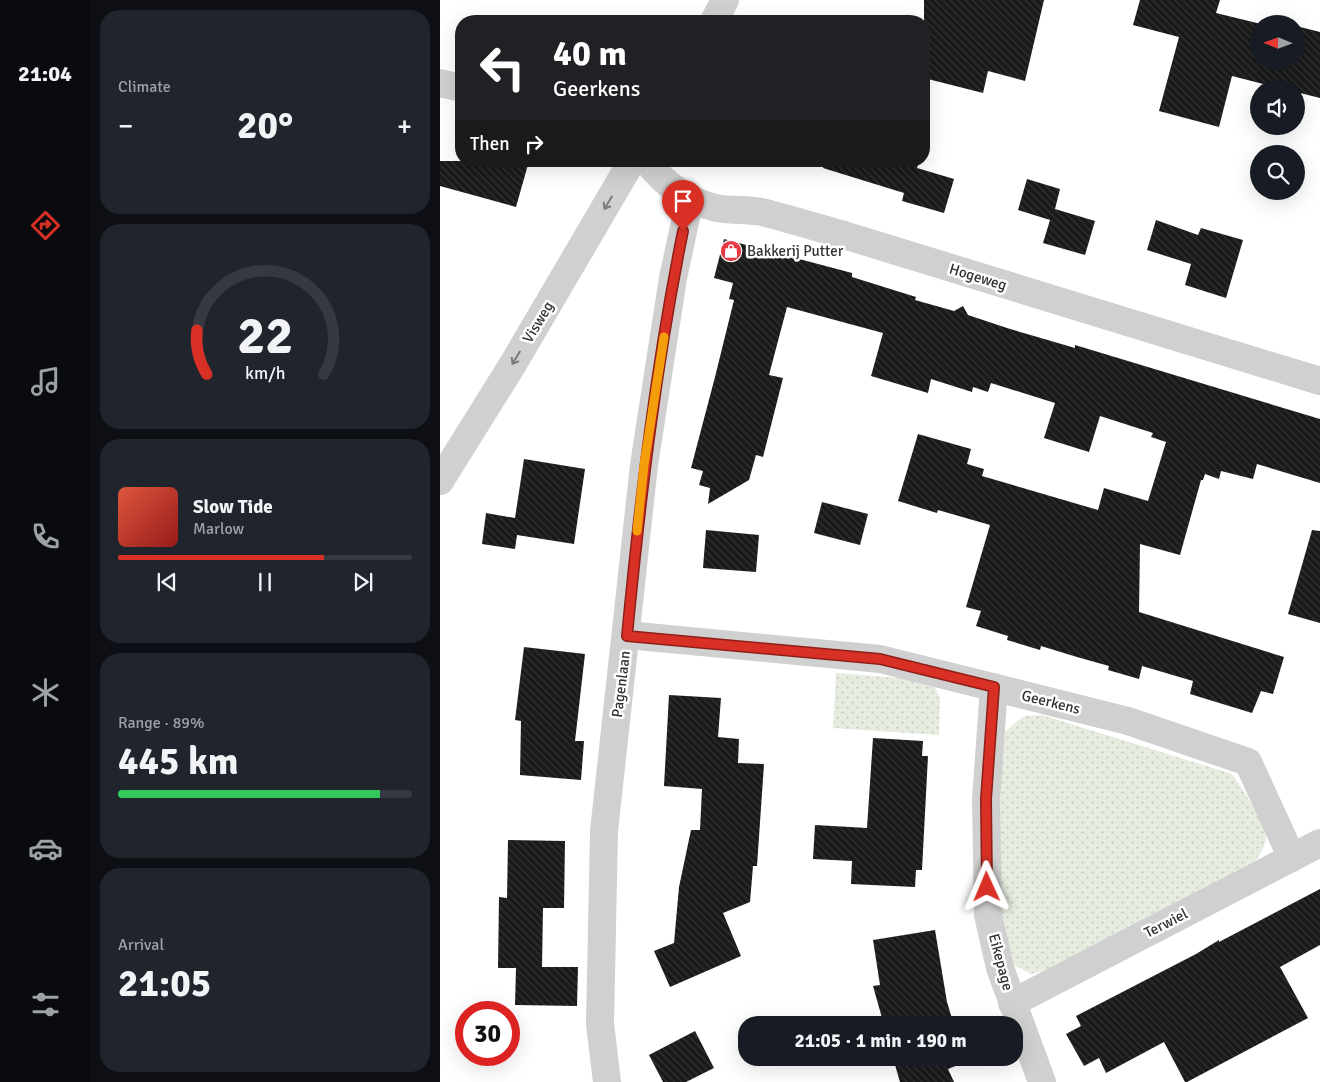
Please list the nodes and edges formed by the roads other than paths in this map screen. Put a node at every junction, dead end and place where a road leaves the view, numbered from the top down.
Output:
1 (725, 0) edge
2 (717, 15) edge
3 (440, 83) edge
4 (455, 87) edge
5 (628, 167) edge
6 (652, 167) edge
7 (690, 199) junction
8 (1320, 381) edge
9 (440, 481) edge
10 (627, 636) junction
11 (994, 687) junction
12 (1320, 843) edge
13 (1292, 858) junction
14 (1012, 1003) junction
15 (607, 1082) edge
16 (1042, 1082) edge

1 - 2 street
3 - 4 street
5 -> 9 street, Visweg
6 - 7 street, Hogeweg
7 - 8 street, Hogeweg
7 - 10 street, Pagenlaan
10 - 11 street, Geerkens
10 - 15 street, Pagenlaan
11 - 13 street, Geerkens
11 - 14 street, Eikepage
12 - 13 street, Terwiel
13 - 14 street, Terwiel
14 - 16 street, Eikepage

